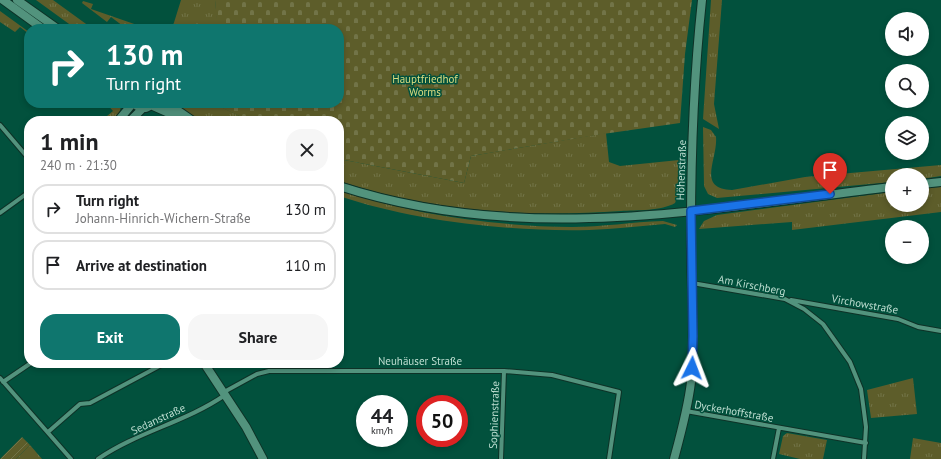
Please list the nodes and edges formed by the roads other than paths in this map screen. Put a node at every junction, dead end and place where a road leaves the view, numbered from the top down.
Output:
1 (2, 0) edge
2 (17, 0) edge
3 (702, 0) edge
4 (36, 24) edge
5 (51, 24) edge
6 (129, 108) edge
7 (143, 108) edge
8 (163, 108) edge
9 (174, 108) edge
10 (122, 116) edge
11 (135, 116) edge
12 (178, 116) edge
13 (186, 116) edge
14 (0, 125) edge
15 (24, 153) edge
16 (941, 182) edge
17 (929, 183) edge
18 (344, 187) edge
19 (885, 188) edge
20 (24, 196) edge
21 (691, 211) junction
22 (0, 213) edge
23 (692, 283) junction
24 (785, 299) junction
25 (941, 331) edge
26 (24, 367) edge
27 (156, 368) edge
28 (207, 368) edge
29 (504, 371) junction
30 (2, 380) edge
31 (225, 394) junction
32 (686, 411) junction
33 (779, 428) junction
34 (48, 432) junction
35 (866, 443) junction
36 (71, 459) edge
37 (98, 459) edge
38 (263, 459) edge
39 (501, 459) edge
40 (609, 459) edge
41 (674, 459) edge
42 (773, 459) edge
43 (864, 459) edge

1 - 4 main road
2 - 5 main road
3 - 21 main road, Höhenstraße
6 - 10 main road
7 - 11 main road
8 - 12 main road
9 - 13 main road
14 - 15 street
16 - 17 main road
18 - 21 main road
19 - 21 main road
20 - 22 street
21 - 23 main road, Höhenstraße
23 - 24 street, Am Kirschberg
23 - 32 main road, Höhenstraße
24 - 25 street, Virchowstraße
24 - 35 street, Am Kirschberg
26 - 30 street
27 - 34 street
28 - 31 main road
29 - 31 street, Neuhäuser Straße
29 - 39 street, Sophienstraße
29 - 40 street, Neuhäuser Straße
30 - 34 street
31 - 37 street, Sedanstraße
31 - 38 main road
32 - 33 street, Dyckerhoffstraße
32 - 41 main road, Höhenstraße
33 - 35 street, Dyckerhoffstraße
33 - 42 street, Dyckerhoffstraße
34 - 36 street
35 - 43 street, Am Kirschberg

